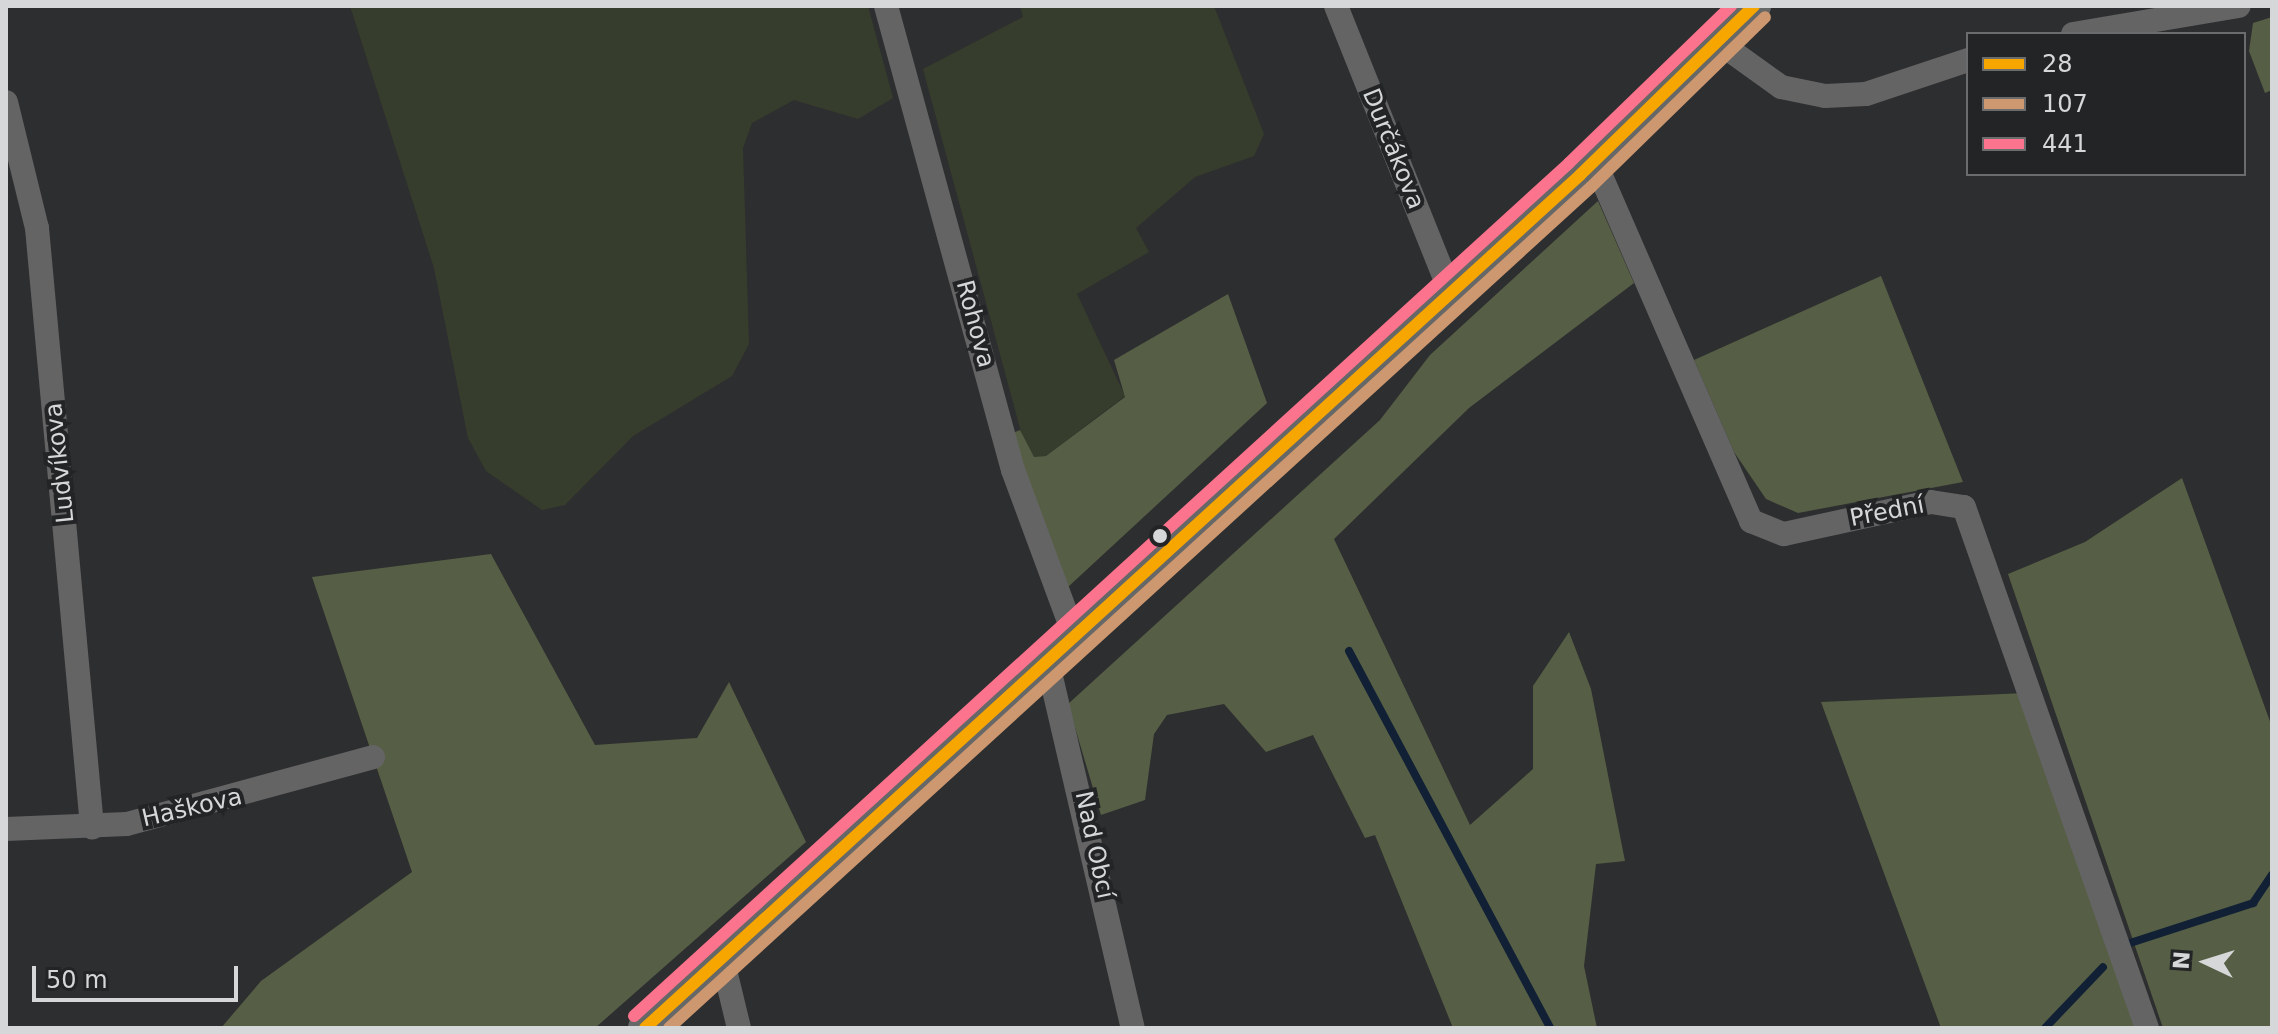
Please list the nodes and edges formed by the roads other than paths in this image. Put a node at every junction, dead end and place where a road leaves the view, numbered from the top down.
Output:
1 (886, 6) edge
2 (1336, 6) edge
3 (1754, 6) edge
4 (2239, 6) edge
5 (2085, 32) edge
6 (1717, 41) junction
7 (1966, 61) edge
8 (6, 102) edge
9 (1594, 160) junction
10 (1450, 291) junction
11 (1075, 638) junction
12 (1048, 664) junction
13 (373, 757) dead end
14 (92, 827) junction
15 (6, 829) edge
16 (723, 962) junction
17 (645, 1028) edge
18 (739, 1028) edge
19 (1133, 1028) edge
20 (2147, 1028) edge

1 - 11 street, Rohova
2 - 10 street, Durčákova
3 - 6 main road
4 - 5 street
6 - 7 street
6 - 9 main road
8 - 14 street, Ludvíkova
9 - 10 main road
9 - 20 street, Přední
10 - 11 main road
11 - 12 main road
12 - 16 main road
12 - 19 street, Nad Obcí
13 - 14 street, Haškova
14 - 15 street, Haškova
16 - 17 main road
16 - 18 street

